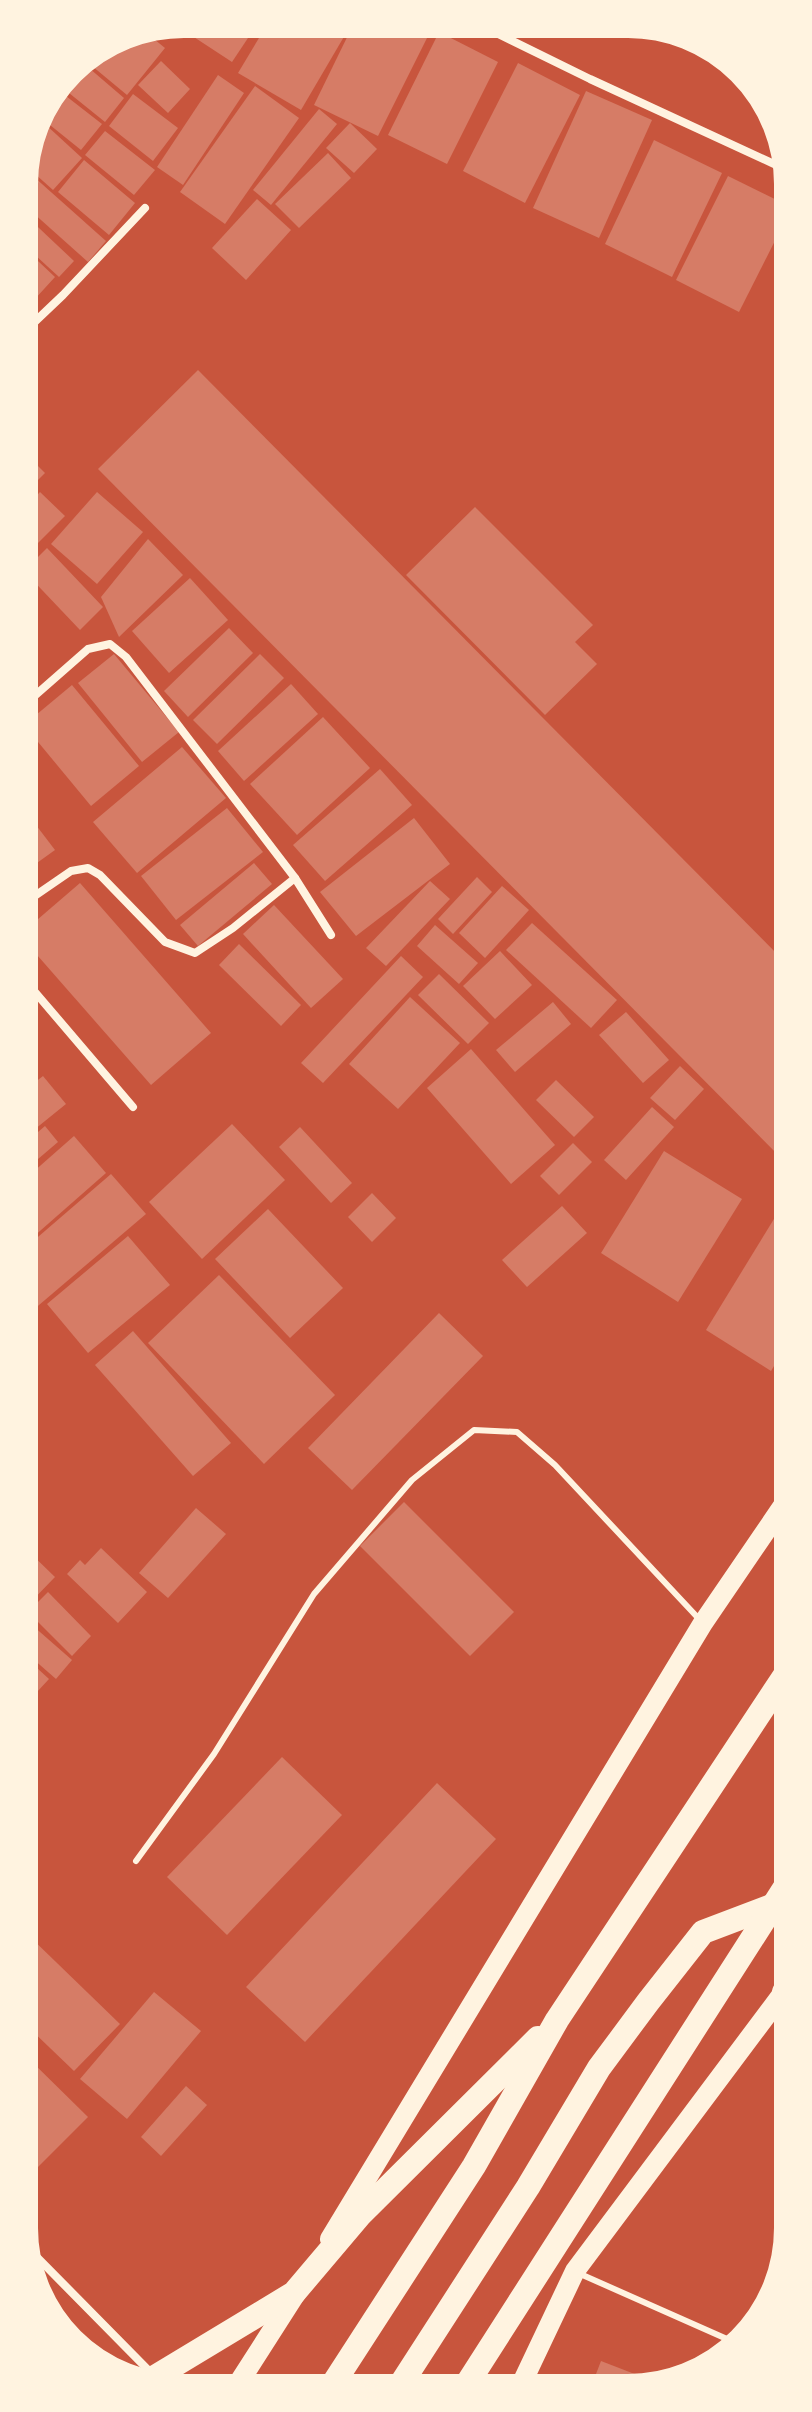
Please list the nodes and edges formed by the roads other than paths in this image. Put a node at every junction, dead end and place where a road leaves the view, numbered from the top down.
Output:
1 (503, 36) edge
2 (774, 164) edge
3 (145, 208) dead end
4 (36, 321) edge
5 (36, 695) edge
6 (295, 878) junction
7 (36, 895) edge
8 (331, 935) dead end
9 (36, 993) edge
10 (133, 1107) dead end
11 (776, 1516) edge
12 (703, 1623) junction
13 (776, 1689) edge
14 (136, 1861) dead end
15 (776, 1904) edge
16 (776, 1906) edge
17 (776, 2003) edge
18 (557, 2020) junction
19 (40, 2260) edge
20 (575, 2271) junction
21 (726, 2339) edge
22 (150, 2372) edge
23 (160, 2374) edge
24 (244, 2376) edge
25 (338, 2376) edge
26 (406, 2376) edge
27 (472, 2376) edge
28 (525, 2376) edge

1 - 2 street
3 - 4 street
5 - 6 street
6 - 7 street
6 - 8 street
9 - 10 street
11 - 12 main road
12 - 14 lane
12 - 24 main road
13 - 18 highway
15 - 26 highway
16 - 27 highway
17 - 20 main road
18 - 23 highway
18 - 25 highway
19 - 22 street
20 - 21 lane
20 - 28 main road

